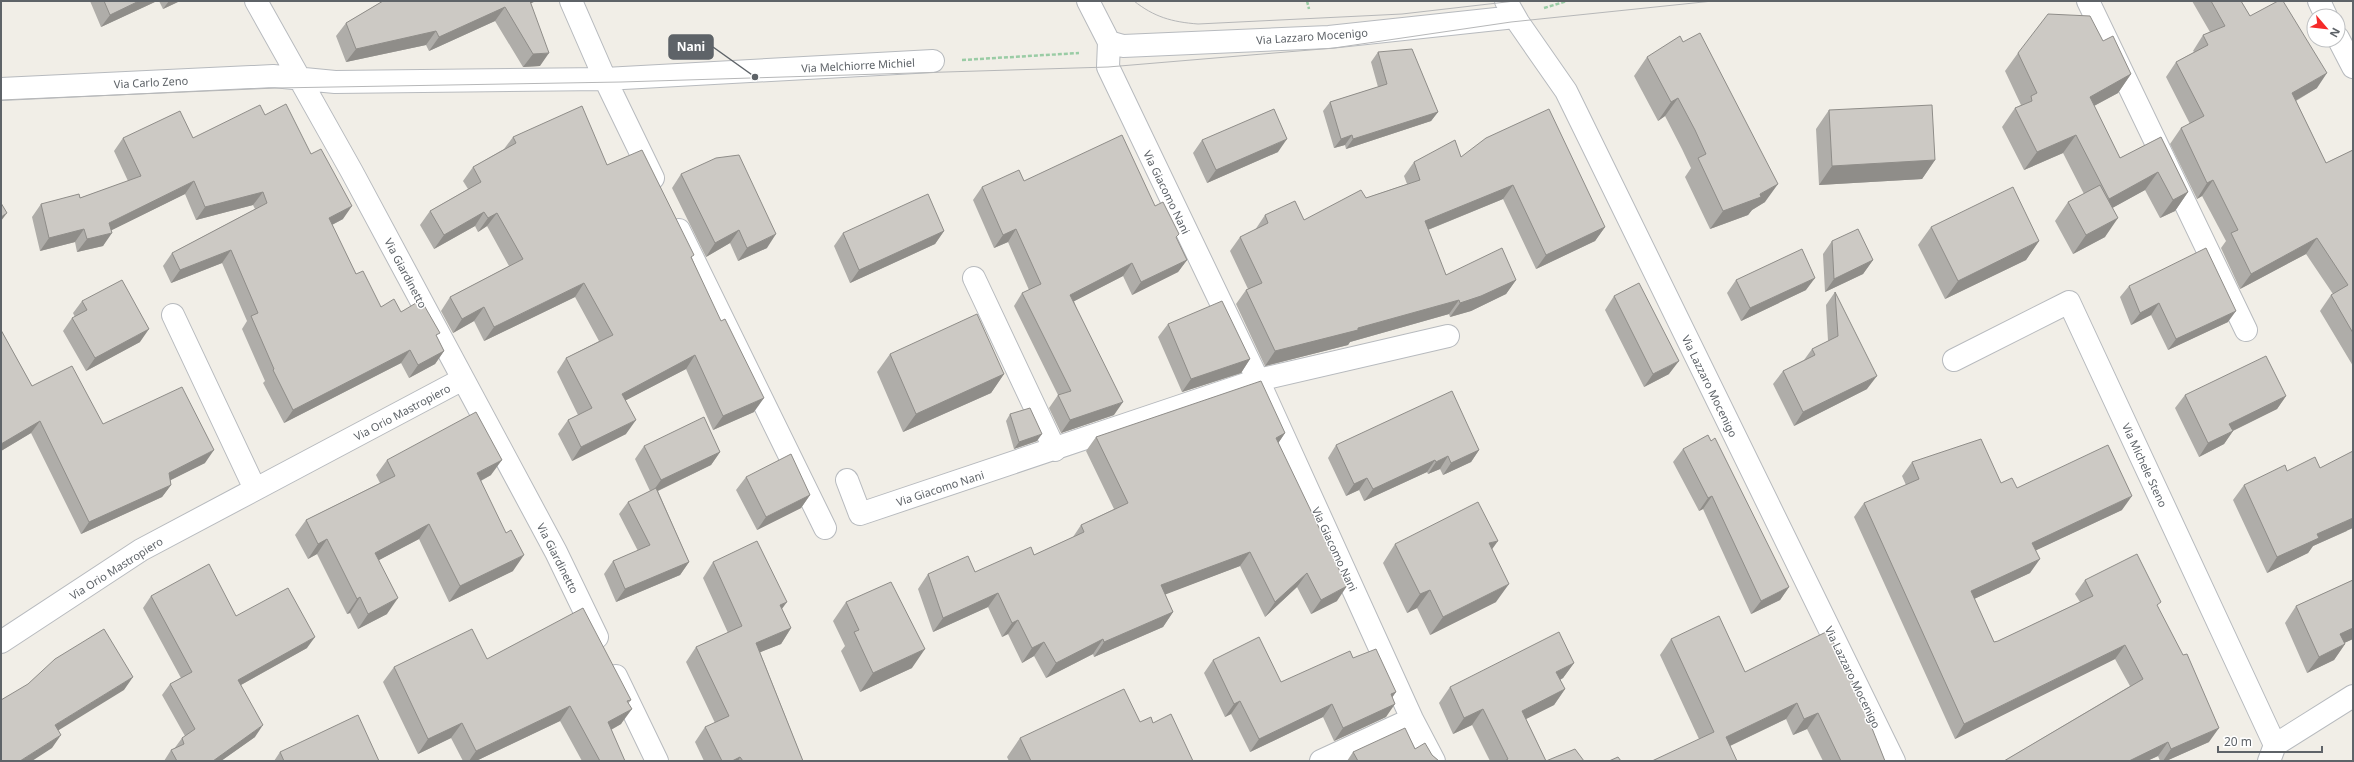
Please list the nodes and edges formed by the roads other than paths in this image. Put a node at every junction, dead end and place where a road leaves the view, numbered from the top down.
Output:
1 (256, 1) edge
2 (571, 1) edge
3 (1088, 1) edge
4 (2088, 1) edge
5 (1511, 9) edge
6 (1109, 42) junction
7 (2343, 48) edge
8 (933, 61) road end
9 (2353, 67) edge
10 (300, 79) junction
11 (605, 79) junction
12 (1, 89) edge
13 (974, 278) dead end
14 (173, 315) dead end
15 (2246, 330) dead end
16 (1448, 336) dead end
17 (1954, 360) dead end
18 (463, 379) junction
19 (1258, 380) junction
20 (1055, 450) junction
21 (847, 480) dead end
22 (255, 489) junction
23 (825, 528) dead end
24 (1, 642) edge
25 (2353, 696) edge
26 (1412, 719) junction
27 (2272, 753) edge
28 (657, 761) edge
29 (1321, 761) edge
30 (1434, 761) edge
31 (1894, 761) edge

1 - 10 street, Via Giardinetto
2 - 11 street
3 - 6 street, Via Giacomo Nani
4 - 15 street
5 - 6 street, Via Lazzaro Mocenigo
5 - 31 street, Via Lazzaro Mocenigo
6 - 19 street, Via Giacomo Nani
7 - 9 street
8 - 11 street, Via Melchiorre Michiel
10 - 11 street
10 - 12 street, Via Carlo Zeno
10 - 18 street, Via Giardinetto
11 - 23 street
13 - 20 street
14 - 22 street
16 - 19 street, Via Giacomo Nani
17 - 27 street, Via Michele Steno
18 - 22 street, Via Orio Mastropiero
18 - 28 street, Via Giardinetto
19 - 20 street, Via Giacomo Nani
19 - 26 street, Via Giacomo Nani
20 - 21 street, Via Giacomo Nani
22 - 24 street, Via Orio Mastropiero
25 - 27 street
26 - 29 street
26 - 30 street, Via Giacomo Nani

